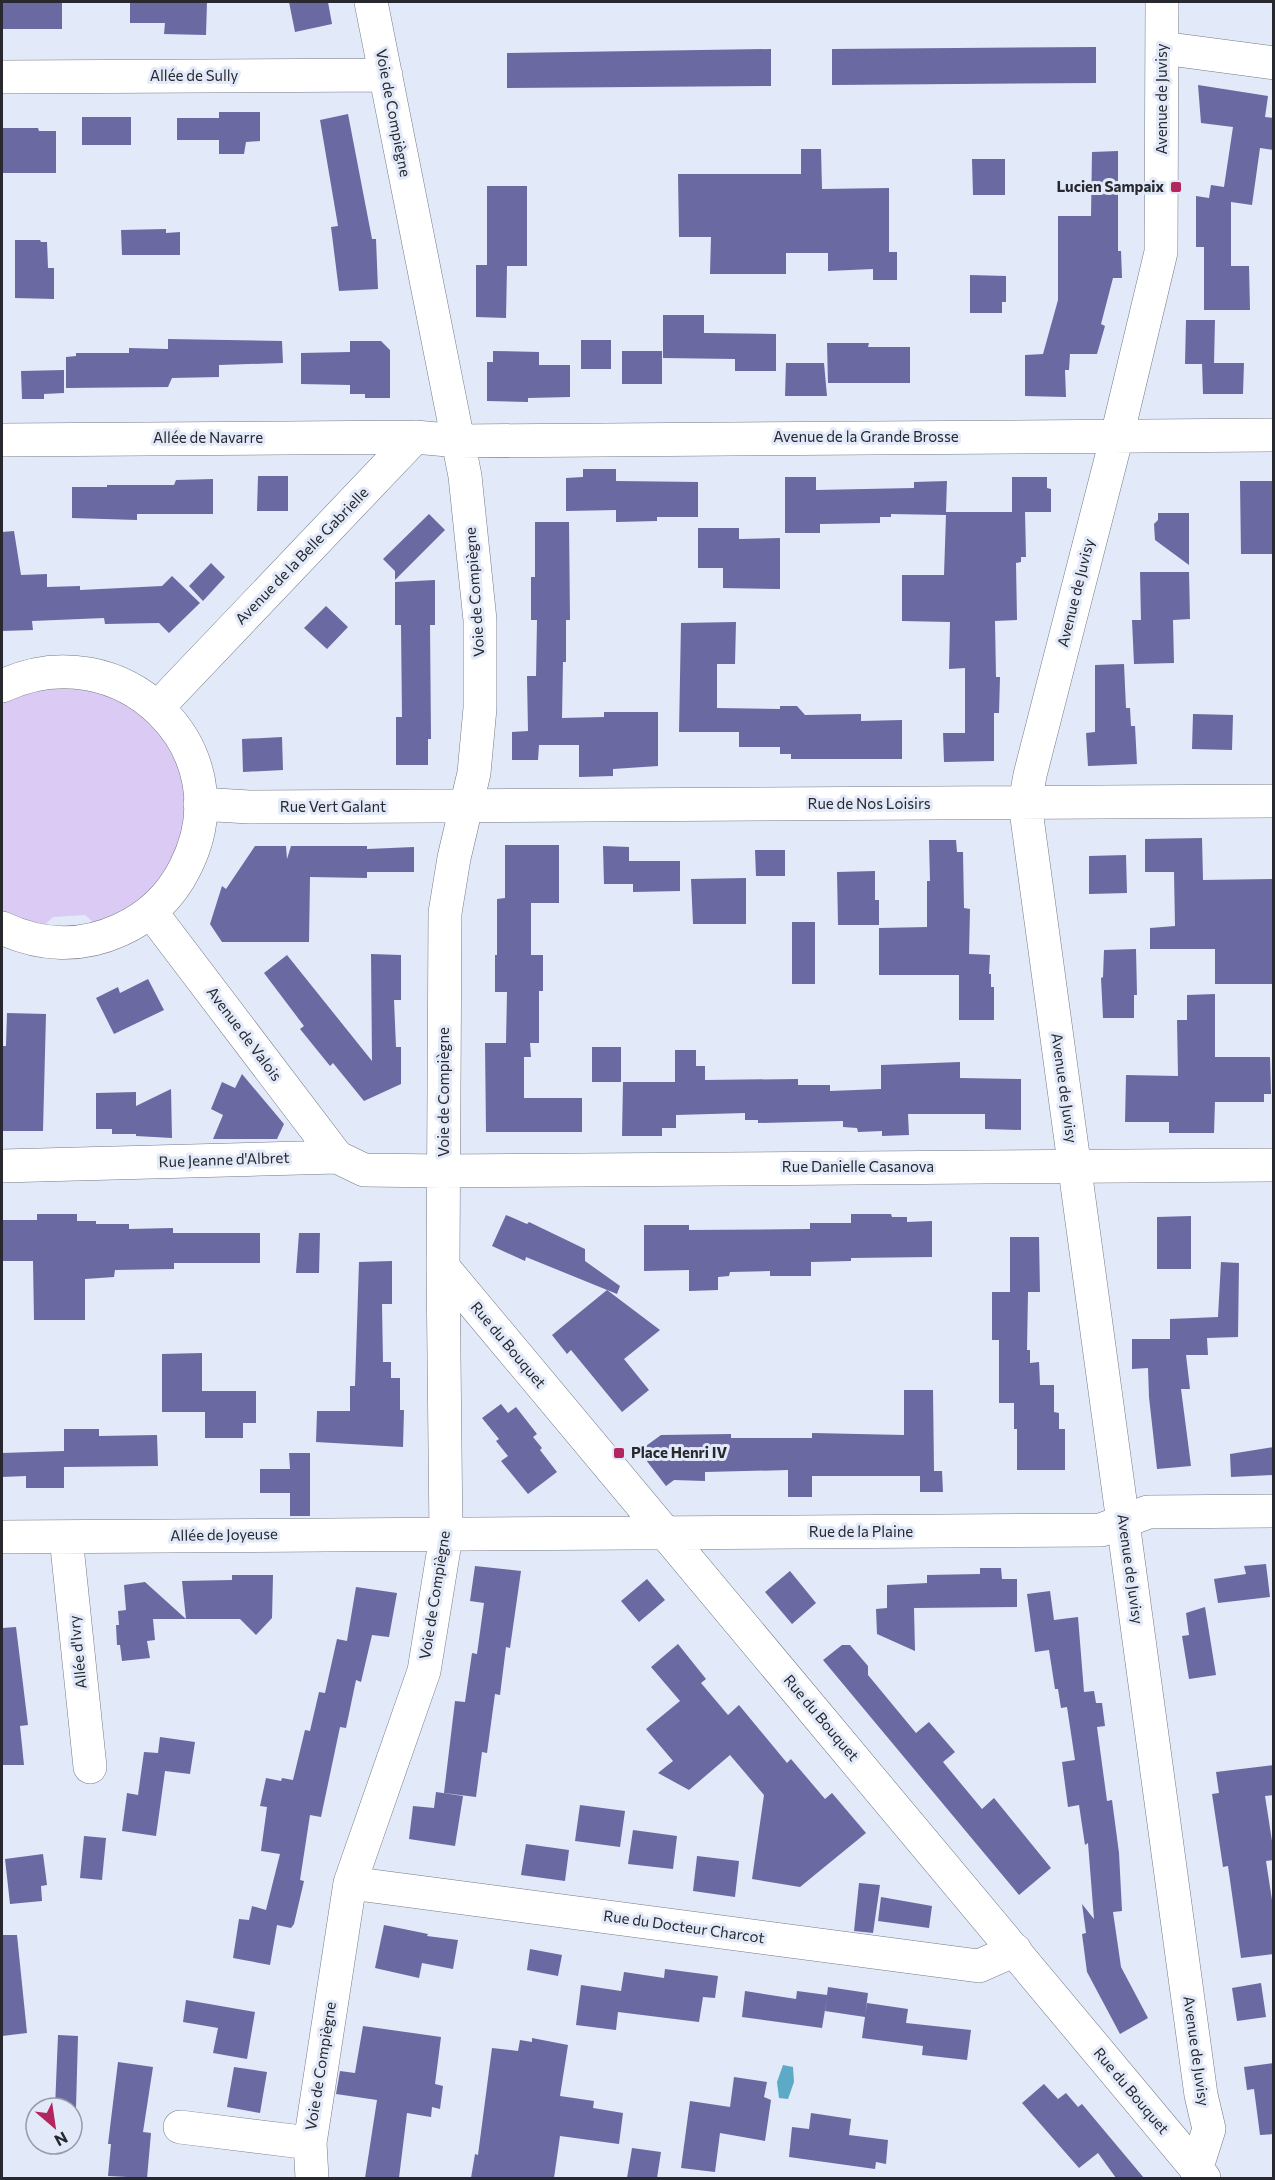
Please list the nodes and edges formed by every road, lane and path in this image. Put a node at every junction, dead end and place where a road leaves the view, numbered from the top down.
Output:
1 (371, 2) edge
2 (1162, 2) edge
3 (1162, 48) junction
4 (1274, 63) edge
5 (386, 75) junction
6 (2, 77) edge
7 (1274, 435) edge
8 (1117, 436) junction
9 (415, 437) junction
10 (2, 440) edge
11 (459, 441) junction
12 (2, 686) edge
13 (158, 707) junction
14 (1274, 801) edge
15 (1026, 803) junction
16 (200, 804) junction
17 (465, 806) junction
18 (151, 912) junction
19 (2, 928) edge
20 (338, 1157) junction
21 (1274, 1165) edge
22 (2, 1166) edge
23 (1074, 1166) junction
24 (443, 1172) junction
25 (443, 1267) junction
26 (1274, 1511) edge
27 (1124, 1520) junction
28 (667, 1534) junction
29 (446, 1536) junction
30 (66, 1537) junction
31 (2, 1538) edge
32 (90, 1767) dead end
33 (350, 1883) junction
34 (1015, 1950) junction
35 (180, 2127) dead end
36 (310, 2143) junction
37 (1200, 2174) edge
38 (312, 2178) edge

1 - 5 street, Voie de Compiègne
2 - 3 street, Avenue de Juvisy
3 - 4 street
3 - 8 street, Avenue de Juvisy
5 - 6 street, Allée de Sully
5 - 11 street, Voie de Compiègne
7 - 8 street, Avenue de la Grande Brosse
8 - 11 street, Avenue de la Grande Brosse
8 - 15 street, Avenue de Juvisy
9 - 10 street, Allée de Navarre
9 - 11 street
9 - 13 street, Avenue de la Belle Gabrielle
11 - 17 street, Voie de Compiègne
12 - 13 street
13 - 16 street
14 - 15 street, Rue de Nos Loisirs
15 - 17 street, Rue de Nos Loisirs
15 - 23 street, Avenue de Juvisy
16 - 17 street, Rue Vert Galant
16 - 18 street
17 - 24 street, Voie de Compiègne
18 - 19 street
18 - 20 street, Avenue de Valois
20 - 22 street, Rue Jeanne d'Albret
20 - 24 street, Rue Jeanne d'Albret
21 - 23 street, Rue Danielle Casanova
23 - 24 street, Rue Danielle Casanova
23 - 27 street, Avenue de Juvisy
24 - 25 street, Voie de Compiègne
25 - 28 street, Rue du Bouquet
25 - 29 street, Voie de Compiègne
26 - 27 street, Rue de la Plaine
27 - 28 street, Rue de la Plaine
27 - 37 street, Avenue de Juvisy
28 - 29 street, Rue de la Plaine
28 - 34 street, Rue du Bouquet
29 - 30 street, Allée de Joyeuse
29 - 33 street, Voie de Compiègne
30 - 31 street, Allée de Joyeuse
30 - 32 street, Allée d'Ivry
33 - 34 street, Rue du Docteur Charcot
33 - 36 street, Voie de Compiègne
34 - 37 street, Rue du Bouquet
35 - 36 street
36 - 38 street, Voie de Compiègne

